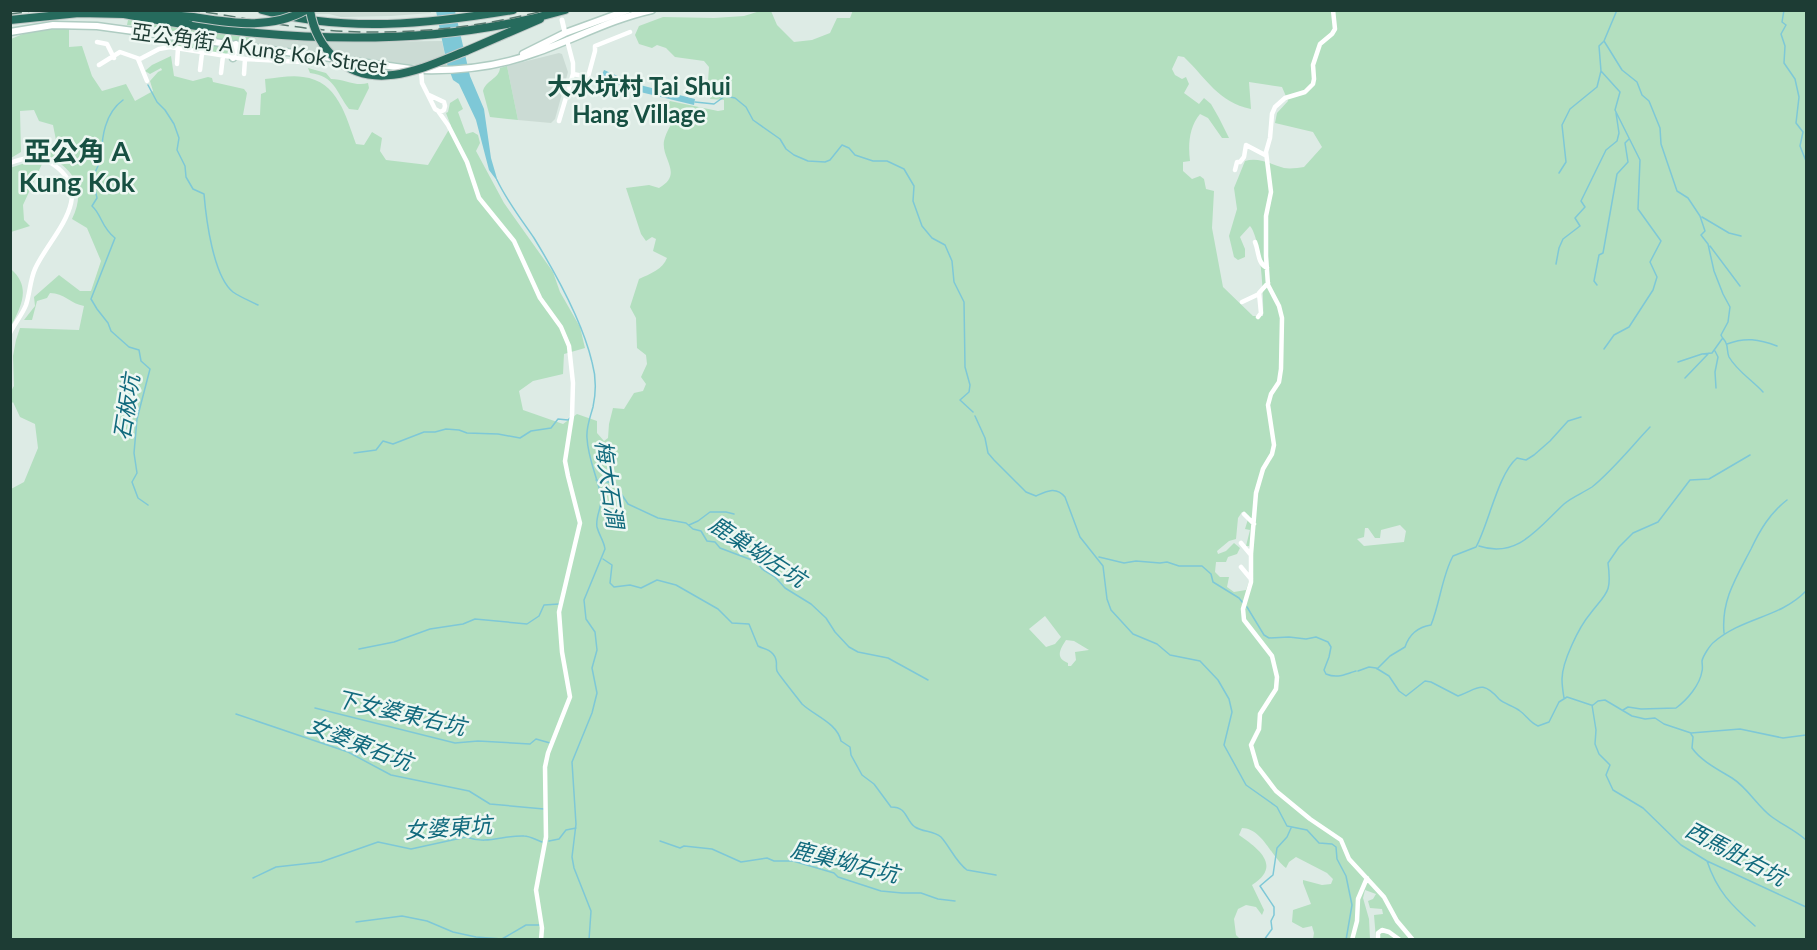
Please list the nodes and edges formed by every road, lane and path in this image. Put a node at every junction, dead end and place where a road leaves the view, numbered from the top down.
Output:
1 (262, 10) edge
2 (308, 10) edge
3 (513, 10) edge
4 (565, 10) edge
5 (628, 10) edge
6 (652, 10) edge
7 (1333, 10) edge
8 (124, 14) junction
9 (547, 15) junction
10 (10, 20) edge
11 (562, 20) dead end
12 (10, 32) edge
13 (630, 32) dead end
14 (566, 36) junction
15 (97, 42) dead end
16 (236, 44) junction
17 (178, 48) junction
18 (202, 53) junction
19 (223, 56) junction
20 (114, 58) junction
21 (233, 58) junction
22 (138, 59) junction
23 (244, 59) junction
24 (303, 62) dead end
25 (177, 64) dead end
26 (99, 65) dead end
27 (200, 70) dead end
28 (421, 70) junction
29 (220, 73) dead end
30 (244, 74) dead end
31 (573, 74) junction
32 (147, 81) dead end
33 (429, 95) junction
34 (440, 100) junction
35 (445, 109) junction
36 (436, 110) junction
37 (559, 121) dead end
38 (448, 125) junction
39 (1265, 155) junction
40 (10, 163) edge
41 (1235, 170) dead end
42 (1255, 242) dead end
43 (1267, 268) junction
44 (1268, 283) junction
45 (1259, 294) junction
46 (1242, 302) dead end
47 (1258, 317) dead end
48 (10, 333) edge
49 (1244, 514) dead end
50 (1254, 524) junction
51 (1241, 543) dead end
52 (1251, 555) junction
53 (1241, 567) dead end
54 (1251, 579) junction
55 (1367, 878) junction
56 (541, 939) edge
57 (1352, 939) edge
58 (1378, 939) edge
59 (1400, 939) edge
60 (1413, 939) edge

1 - 3 highway
2 - 8 highway, bridge
2 - 9 highway, bridge
4 - 9 highway
5 - 14 main road
6 - 14 main road
7 - 39 street
8 - 9 highway
8 - 10 highway
11 - 14 street
12 - 16 main road, 亞公角街 A Kung Kok Street
13 - 31 street
14 - 28 main road, 亞公角街 A Kung Kok Street
14 - 31 street
15 - 20 street
16 - 21 main road
16 - 28 main road, 亞公角街 A Kung Kok Street
17 - 18 street
17 - 22 street
17 - 25 street
18 - 19 street
18 - 27 street
19 - 21 street
19 - 29 street
20 - 22 street
20 - 26 street
21 - 23 street
22 - 32 street
23 - 24 street
23 - 30 street
28 - 33 street
31 - 37 street
33 - 34 street
33 - 36 street
34 - 35 street
34 - 36 street
35 - 36 street
35 - 38 street
36 - 38 street
38 - 56 street
39 - 41 street
39 - 43 street
40 - 48 street
42 - 43 street
43 - 44 street
44 - 45 street
44 - 50 street
45 - 46 street
45 - 47 street
49 - 50 street
50 - 52 street
51 - 52 street
52 - 54 street
53 - 54 street
54 - 55 street
55 - 57 street
55 - 60 street
58 - 59 street

